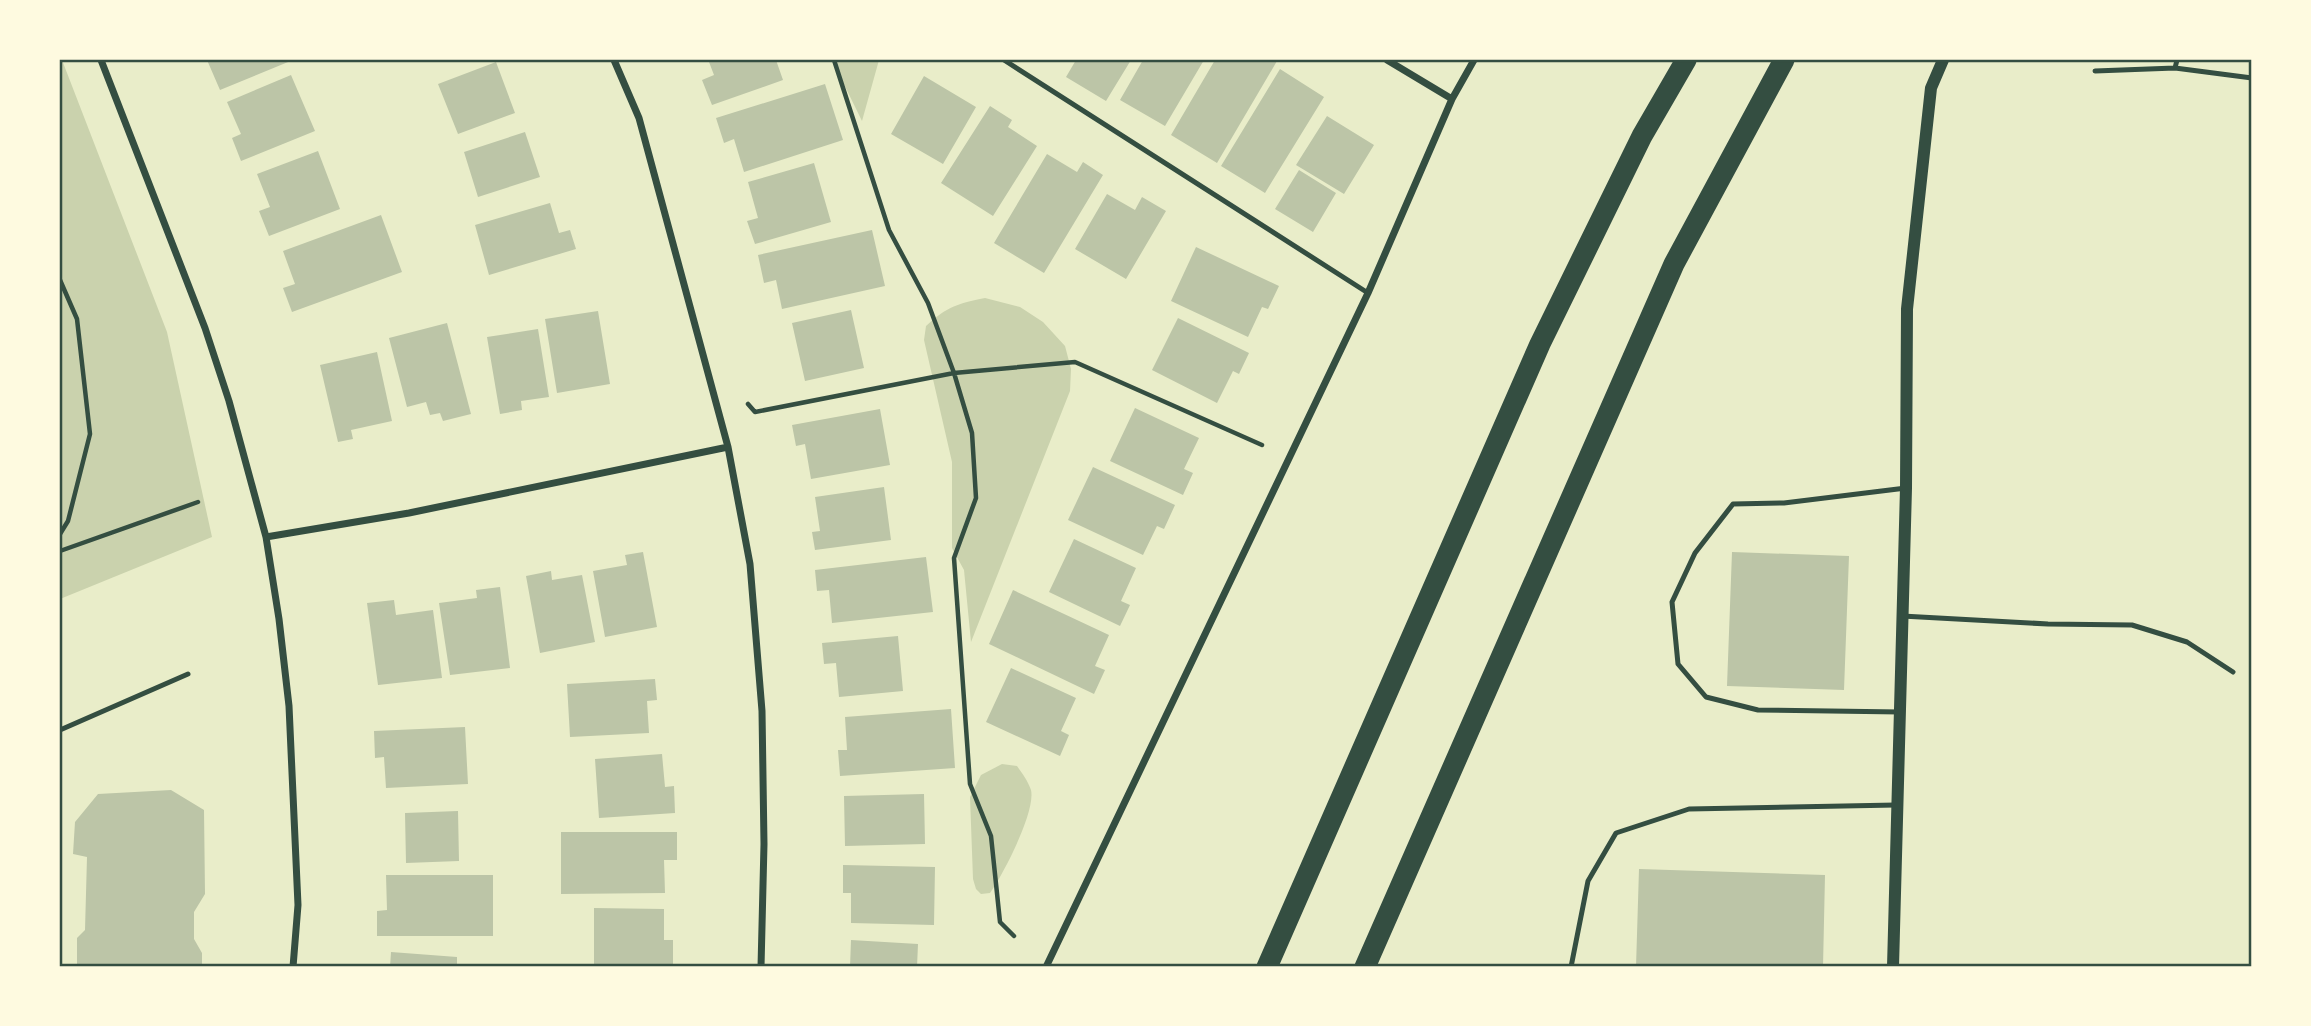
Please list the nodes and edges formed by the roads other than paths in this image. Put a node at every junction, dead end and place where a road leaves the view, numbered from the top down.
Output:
1 (101, 60) edge
2 (614, 60) edge
3 (1004, 60) edge
4 (1387, 60) edge
5 (1474, 60) edge
6 (1671, 60) edge
7 (1686, 60) edge
8 (1784, 60) edge
9 (1943, 60) edge
10 (2177, 60) edge
11 (2175, 68) junction
12 (2095, 71) dead end
13 (2252, 78) edge
14 (1452, 99) junction
15 (1642, 136) junction
16 (1368, 293) junction
17 (728, 446) junction
18 (1906, 488) junction
19 (266, 537) junction
20 (1902, 616) junction
21 (2233, 672) dead end
22 (188, 674) dead end
23 (1900, 712) junction
24 (60, 730) edge
25 (1897, 805) junction
26 (293, 967) edge
27 (761, 967) edge
28 (1046, 967) edge
29 (1267, 967) edge
30 (1365, 967) edge
31 (1571, 967) edge
32 (1893, 967) edge

1 - 19 street
2 - 17 street
3 - 16 lane
4 - 14 street
5 - 14 street
6 - 15 highway
7 - 15 highway
8 - 30 highway
9 - 18 street
10 - 11 lane
11 - 12 lane
11 - 13 lane
14 - 16 street
15 - 29 highway
16 - 28 street
17 - 19 street
17 - 27 street
18 - 20 street
18 - 23 lane
19 - 26 street
20 - 21 lane
20 - 23 street
22 - 24 lane
23 - 25 street
25 - 31 lane
25 - 32 street

